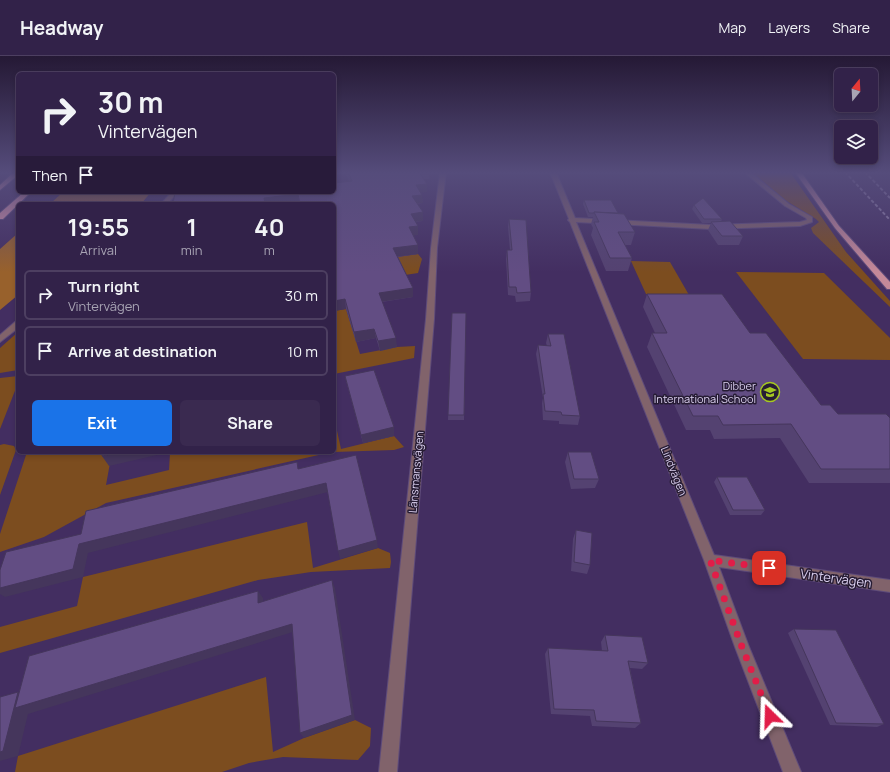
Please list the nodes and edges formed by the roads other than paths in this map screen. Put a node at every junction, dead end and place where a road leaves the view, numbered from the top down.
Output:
1 (13, 205) edge
2 (439, 205) edge
3 (566, 205) edge
4 (788, 205) edge
5 (822, 205) edge
6 (0, 217) edge
7 (571, 220) junction
8 (890, 287) edge
9 (16, 326) edge
10 (0, 339) edge
11 (710, 560) junction
12 (890, 586) edge
13 (388, 772) edge
14 (792, 772) edge

1 - 6 highway
2 - 13 street, Länsmansvägen
3 - 7 street, Lindvägen
4 - 7 street
5 - 8 main road
7 - 11 street, Lindvägen
9 - 10 street
11 - 12 street, Vintervägen
11 - 14 street, Lindvägen

